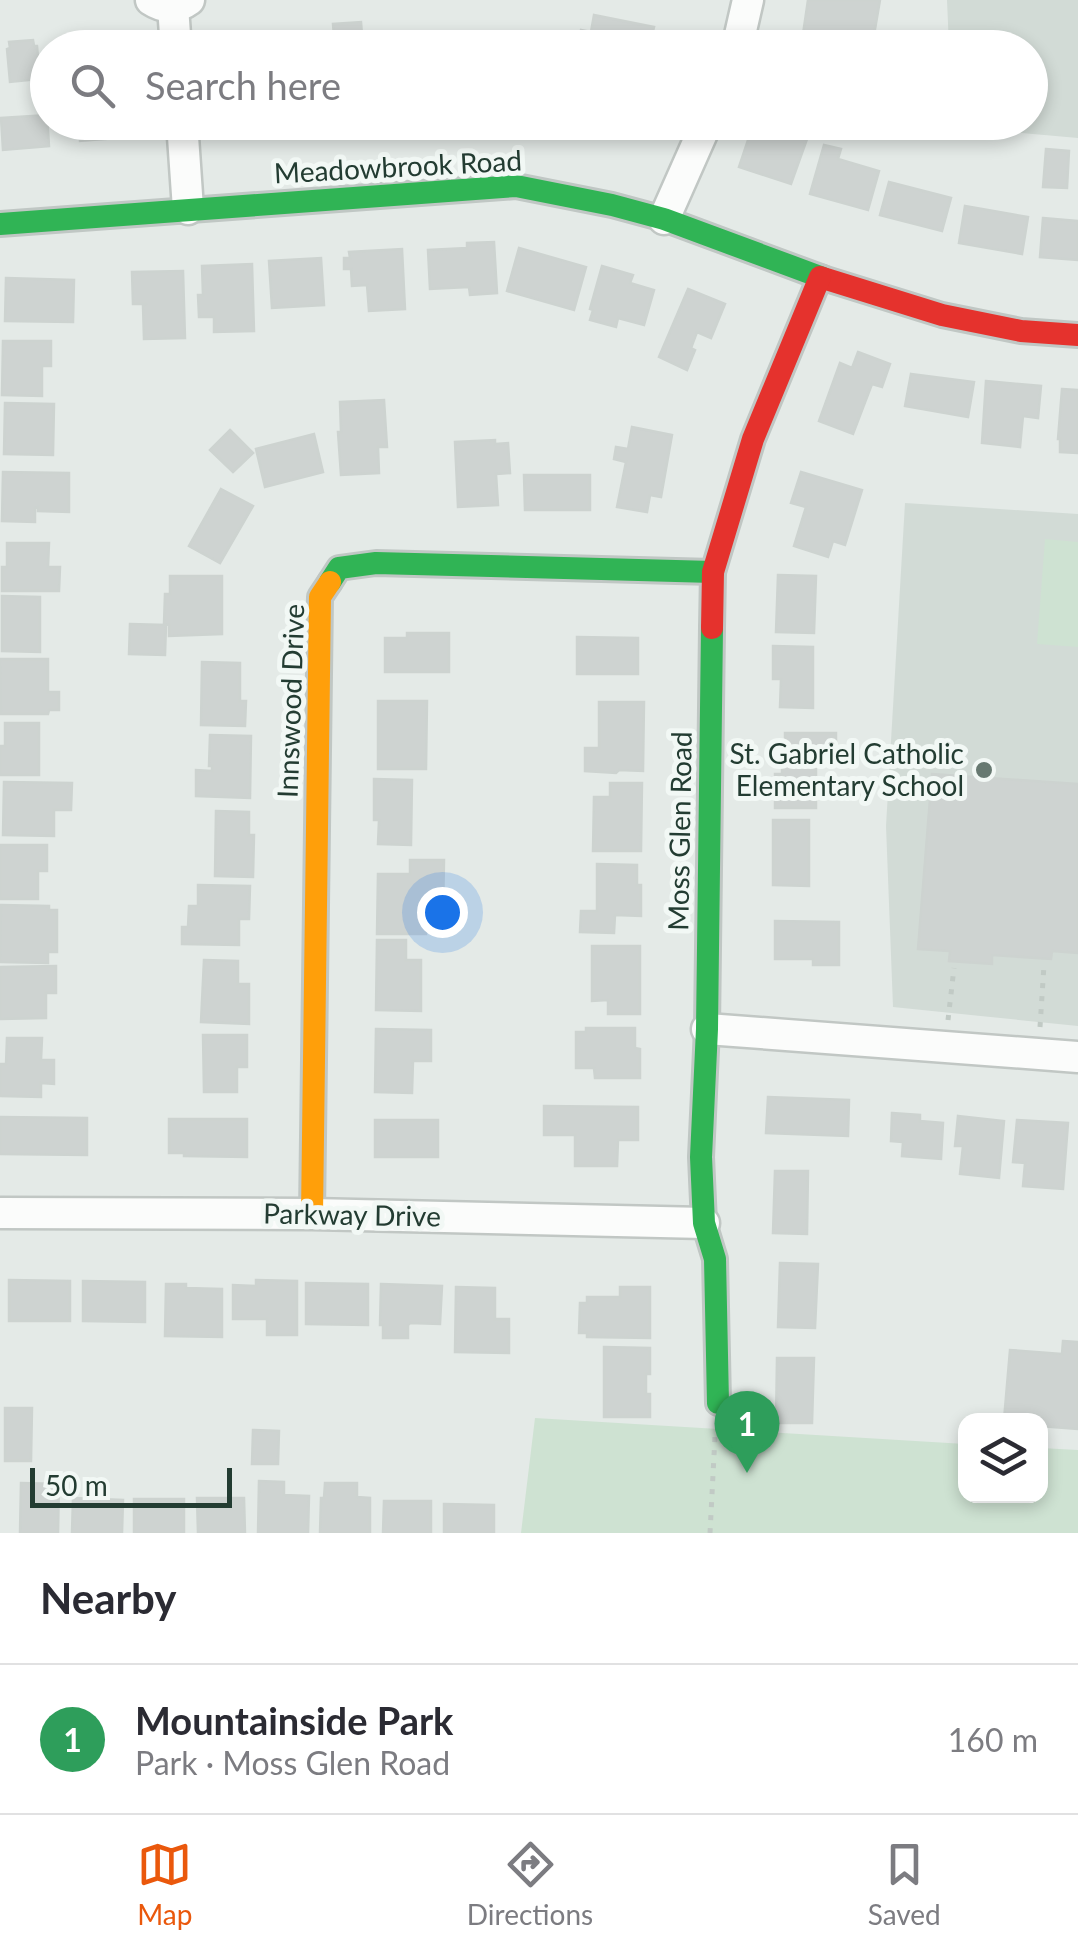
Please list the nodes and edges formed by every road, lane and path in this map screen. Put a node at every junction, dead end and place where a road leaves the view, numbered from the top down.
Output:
1 (748, 0) edge
2 (171, 2) edge
3 (174, 30) edge
4 (741, 30) edge
5 (183, 140) edge
6 (699, 140) edge
7 (188, 209) junction
8 (664, 218) junction
9 (0, 224) edge
10 (820, 276) junction
11 (1078, 335) edge
12 (713, 572) junction
13 (1044, 966) dead end
14 (954, 968) dead end
15 (707, 1029) junction
16 (946, 1048) junction
17 (1038, 1055) junction
18 (1078, 1058) edge
19 (0, 1213) edge
20 (312, 1214) junction
21 (704, 1223) junction
22 (718, 1402) joint
23 (710, 1533) edge

1 - 4 street
2 - 3 street
5 - 7 street
6 - 8 street
7 - 8 street, Meadowbrook Road
7 - 9 street, Meadowbrook Road
8 - 10 street, Meadowbrook Road
10 - 11 street, Meadowbrook Road
10 - 12 street, Moss Glen Road
12 - 15 street, Moss Glen Road
12 - 20 street, Innswood Drive
13 - 17 path
14 - 16 path
15 - 16 street
15 - 21 street, Moss Glen Road
16 - 17 street
17 - 18 street
19 - 20 street, Parkway Drive
20 - 21 street, Parkway Drive
21 - 22 street, Moss Glen Road
22 - 23 path

